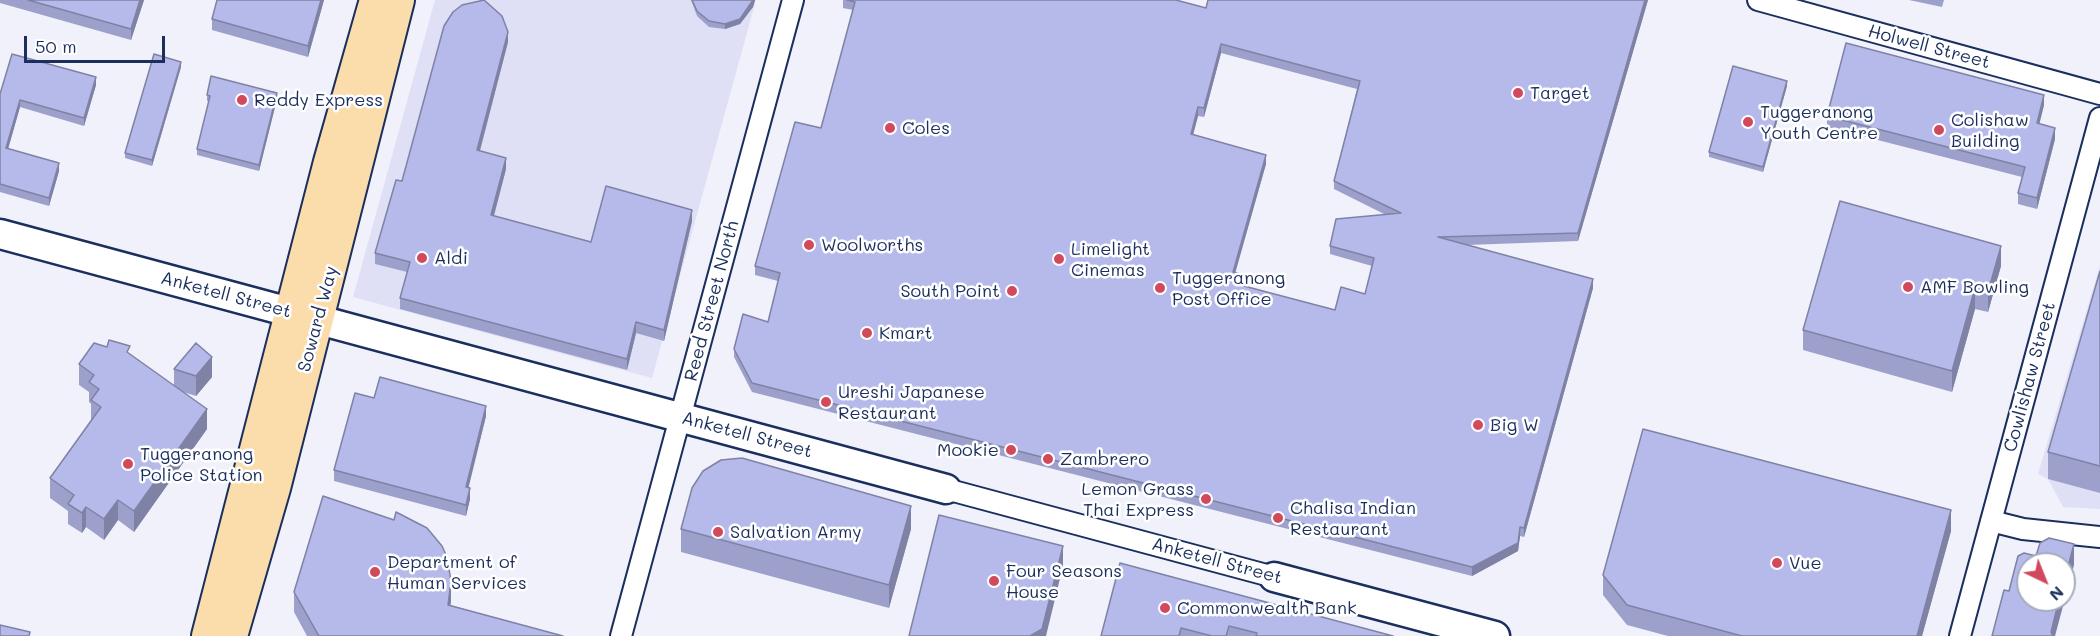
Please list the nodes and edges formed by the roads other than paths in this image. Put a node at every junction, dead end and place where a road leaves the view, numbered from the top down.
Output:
1 (376, 0) edge
2 (398, 0) edge
3 (793, 0) edge
4 (1758, 0) edge
5 (2100, 94) edge
6 (2100, 118) edge
7 (0, 234) edge
8 (304, 316) junction
9 (680, 417) junction
10 (946, 489) joint
11 (1991, 521) junction
12 (2100, 537) edge
13 (1274, 577) joint
14 (208, 636) edge
15 (231, 636) edge
16 (621, 636) edge
17 (1495, 636) edge
18 (1960, 636) edge

1 - 8 main road, Soward Way
2 - 8 main road, Soward Way
3 - 9 street, Reed Street North
4 - 5 street, Holwell Street
6 - 11 street, Cowlishaw Street
7 - 8 street, Anketell Street
8 - 9 street, Anketell Street
8 - 14 main road, Soward Way
8 - 15 main road, Soward Way
9 - 10 street, Anketell Street
9 - 16 street, Reed Street North
10 - 13 street, Anketell Street
11 - 12 street
11 - 18 street, Cowlishaw Street
13 - 17 street, Anketell Street

